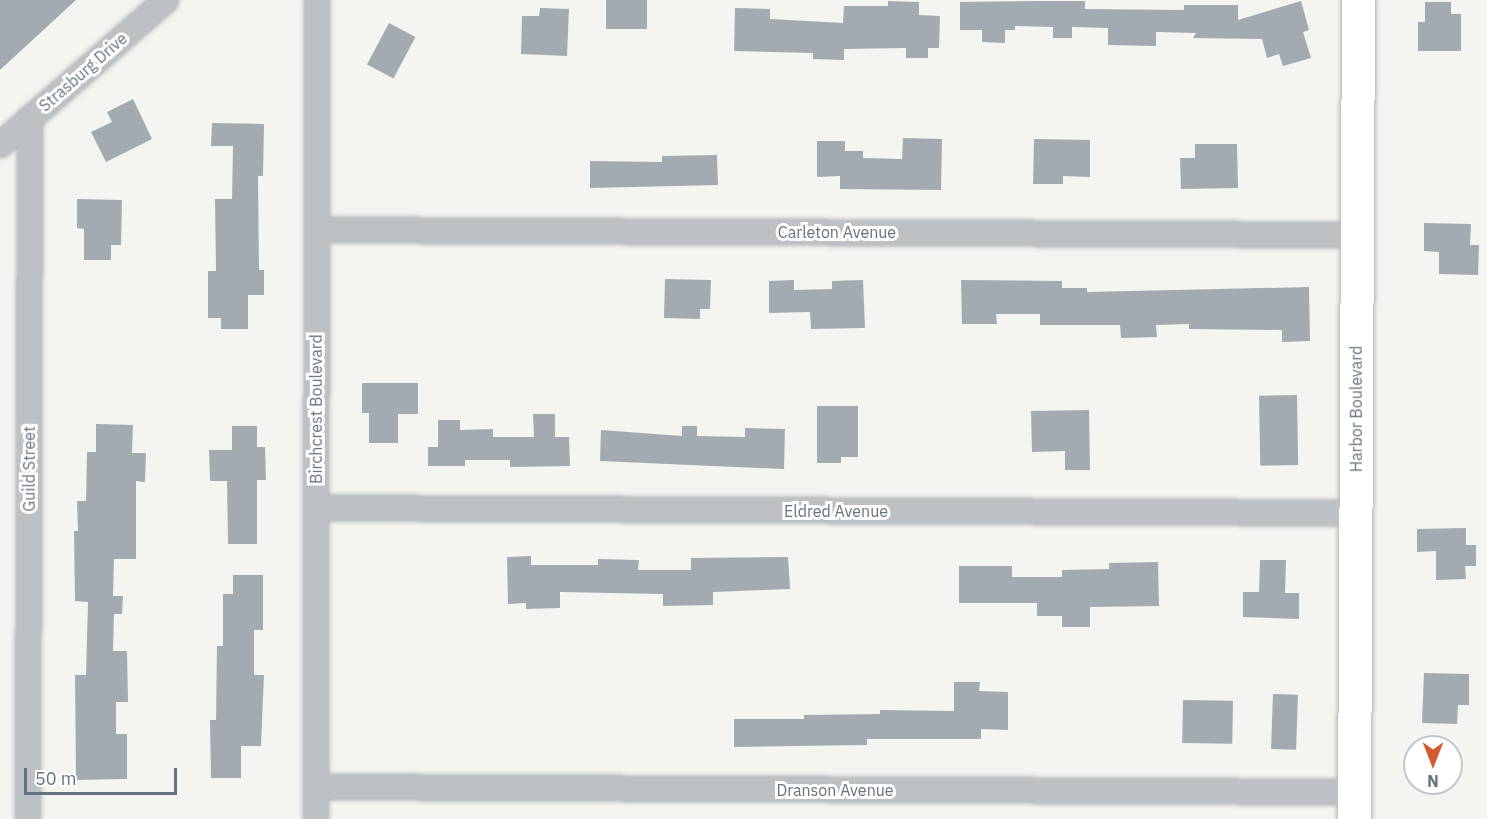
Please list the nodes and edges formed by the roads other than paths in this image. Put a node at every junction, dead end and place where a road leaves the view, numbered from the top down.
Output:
1 (166, 0) edge
2 (317, 0) edge
3 (1358, 0) edge
4 (30, 118) junction
5 (0, 145) edge
6 (317, 230) junction
7 (1357, 235) junction
8 (316, 508) junction
9 (1356, 513) junction
10 (316, 788) junction
11 (1354, 806) edge
12 (28, 819) edge
13 (315, 819) edge

1 - 4 street, Strasburg Drive
2 - 6 street, Birchcrest Boulevard
3 - 7 street, Harbor Boulevard
4 - 5 street, Strasburg Drive
4 - 12 street, Guild Street
6 - 7 street, Carleton Avenue
6 - 8 street, Birchcrest Boulevard
7 - 9 street, Harbor Boulevard
8 - 9 street, Eldred Avenue
8 - 10 street, Birchcrest Boulevard
9 - 11 street, Harbor Boulevard
10 - 11 street, Dranson Avenue
10 - 13 street, Birchcrest Boulevard

